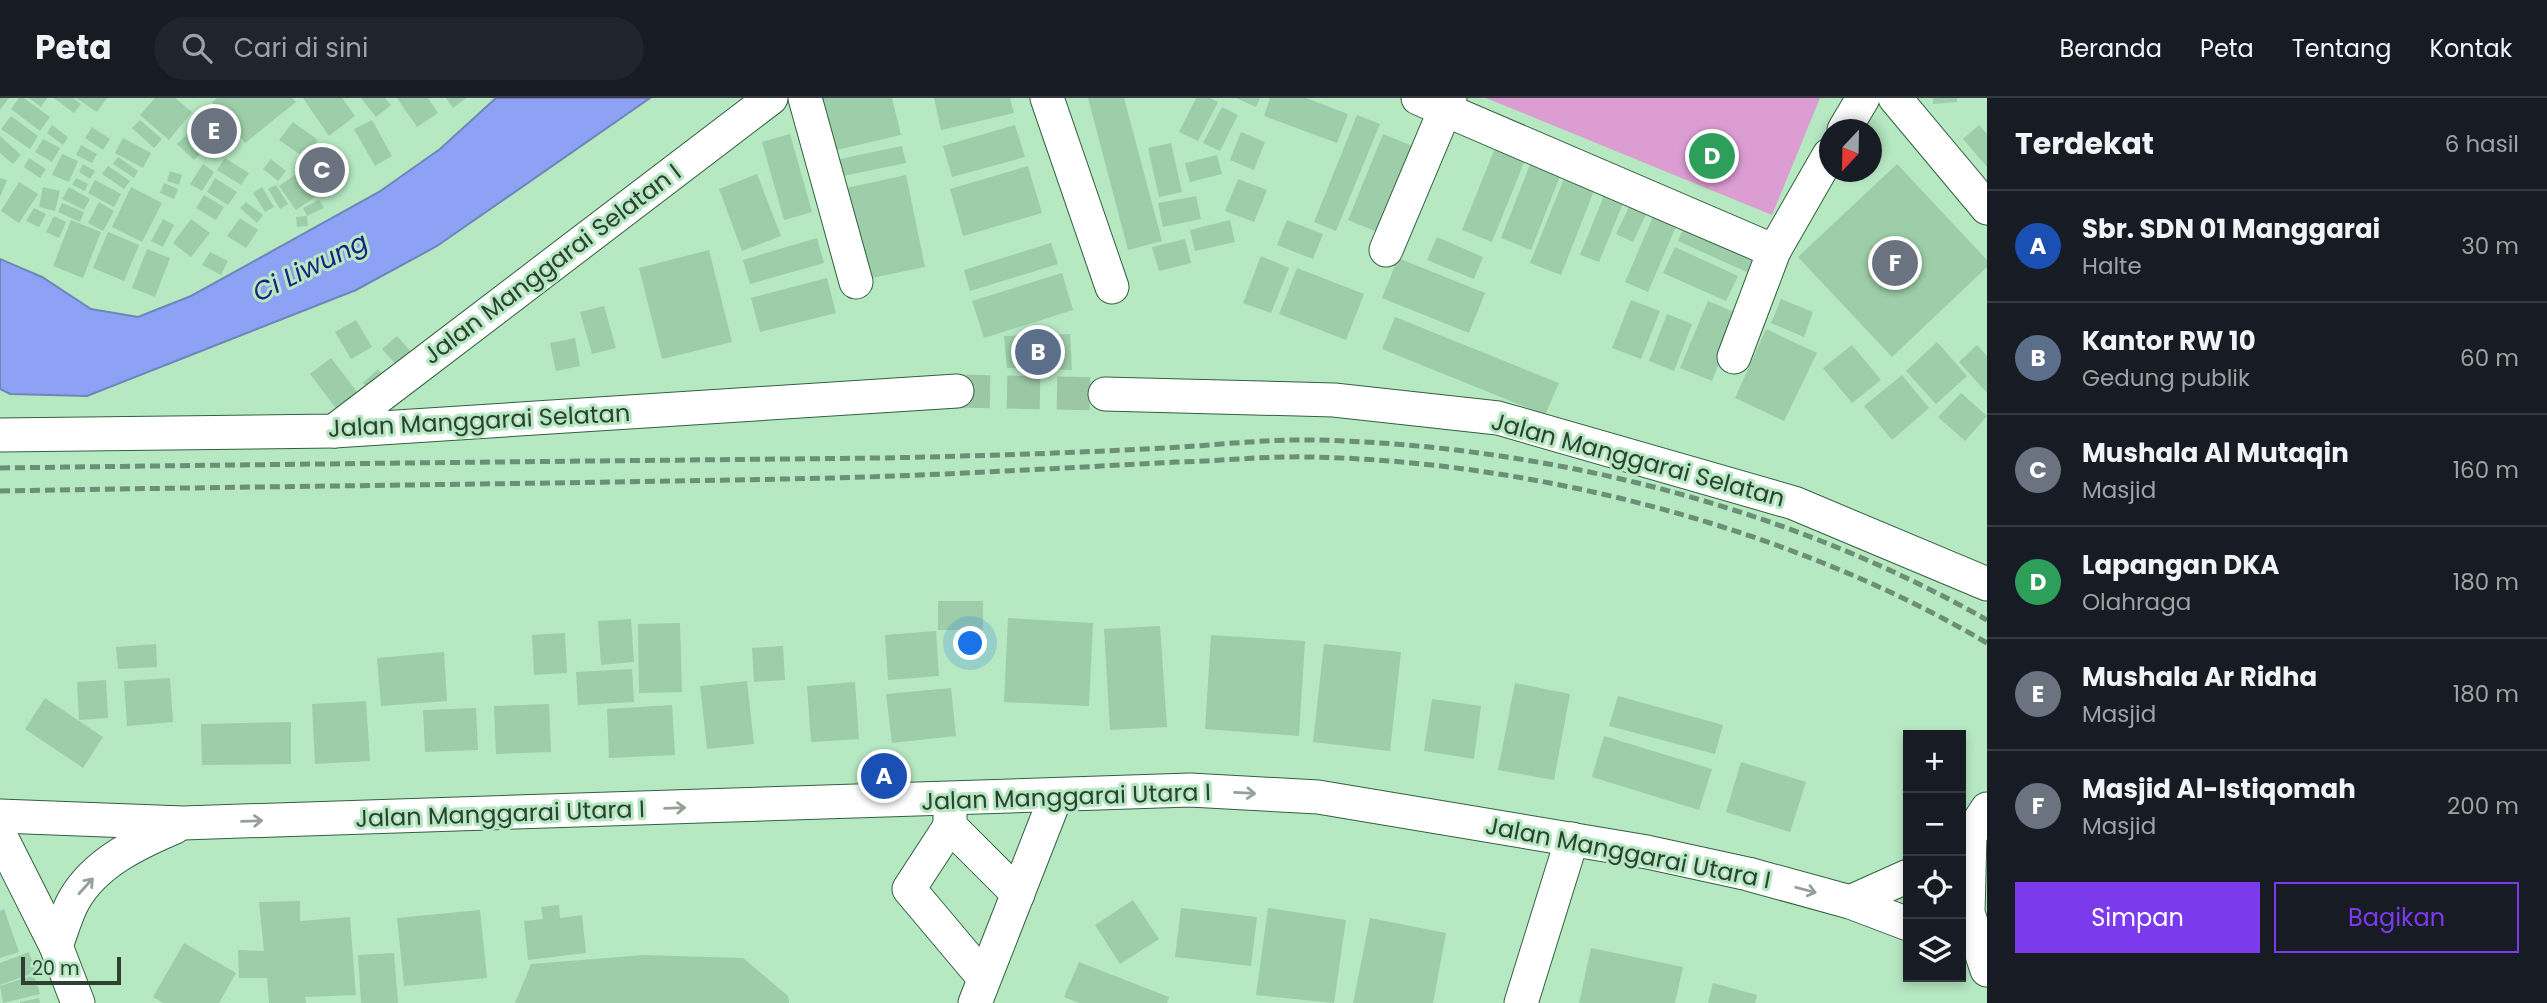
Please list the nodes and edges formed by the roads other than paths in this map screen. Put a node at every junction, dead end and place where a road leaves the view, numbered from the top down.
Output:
1 (771, 98) edge
2 (805, 98) edge
3 (1047, 98) edge
4 (1863, 98) edge
5 (1895, 98) edge
6 (1437, 102) edge
7 (1851, 119) edge
8 (1819, 172) edge
9 (1987, 208) edge
10 (1386, 250) dead end
11 (1774, 251) junction
12 (856, 282) dead end
13 (1112, 287) dead end
14 (1734, 357) dead end
15 (957, 391) tunnel mouth
16 (1105, 394) tunnel mouth
17 (334, 431) junction
18 (0, 435) edge
19 (1987, 584) edge
20 (1056, 796) junction
21 (950, 813) junction
22 (0, 816) edge
23 (183, 823) junction
24 (1973, 829) edge
25 (0, 835) edge
26 (1572, 838) junction
27 (12, 876) edge
28 (1903, 878) edge
29 (1018, 894) junction
30 (1850, 902) junction
31 (1903, 922) edge
32 (56, 946) junction
33 (1966, 962) edge
34 (1987, 970) edge
35 (1987, 978) edge
36 (980, 990) edge
37 (78, 1003) edge
38 (1521, 1003) edge

1 - 17 street, Jalan Manggarai Selatan I
2 - 12 street
3 - 13 street
4 - 7 street
5 - 9 street
6 - 10 street
6 - 11 street
8 - 11 street
11 - 14 street
15 - 17 street, Jalan Manggarai Selatan
16 - 19 street, Jalan Manggarai Selatan
17 - 18 street, Jalan Manggarai Selatan
20 - 21 street, Jalan Manggarai Utara I
20 -> 26 street, Jalan Manggarai Utara I
20 - 29 street
23 -> 21 street, Jalan Manggarai Utara I
21 - 29 street
21 - 36 street
22 - 23 street, Jalan Manggarai Utara I
32 -> 23 street
24 - 34 street
25 - 27 street
26 -> 30 street, Jalan Manggarai Utara I
26 - 38 street
27 - 32 street
28 - 30 street
29 - 36 street
30 - 31 street, Jalan Manggarai Utara I
32 - 37 street
33 - 35 street

